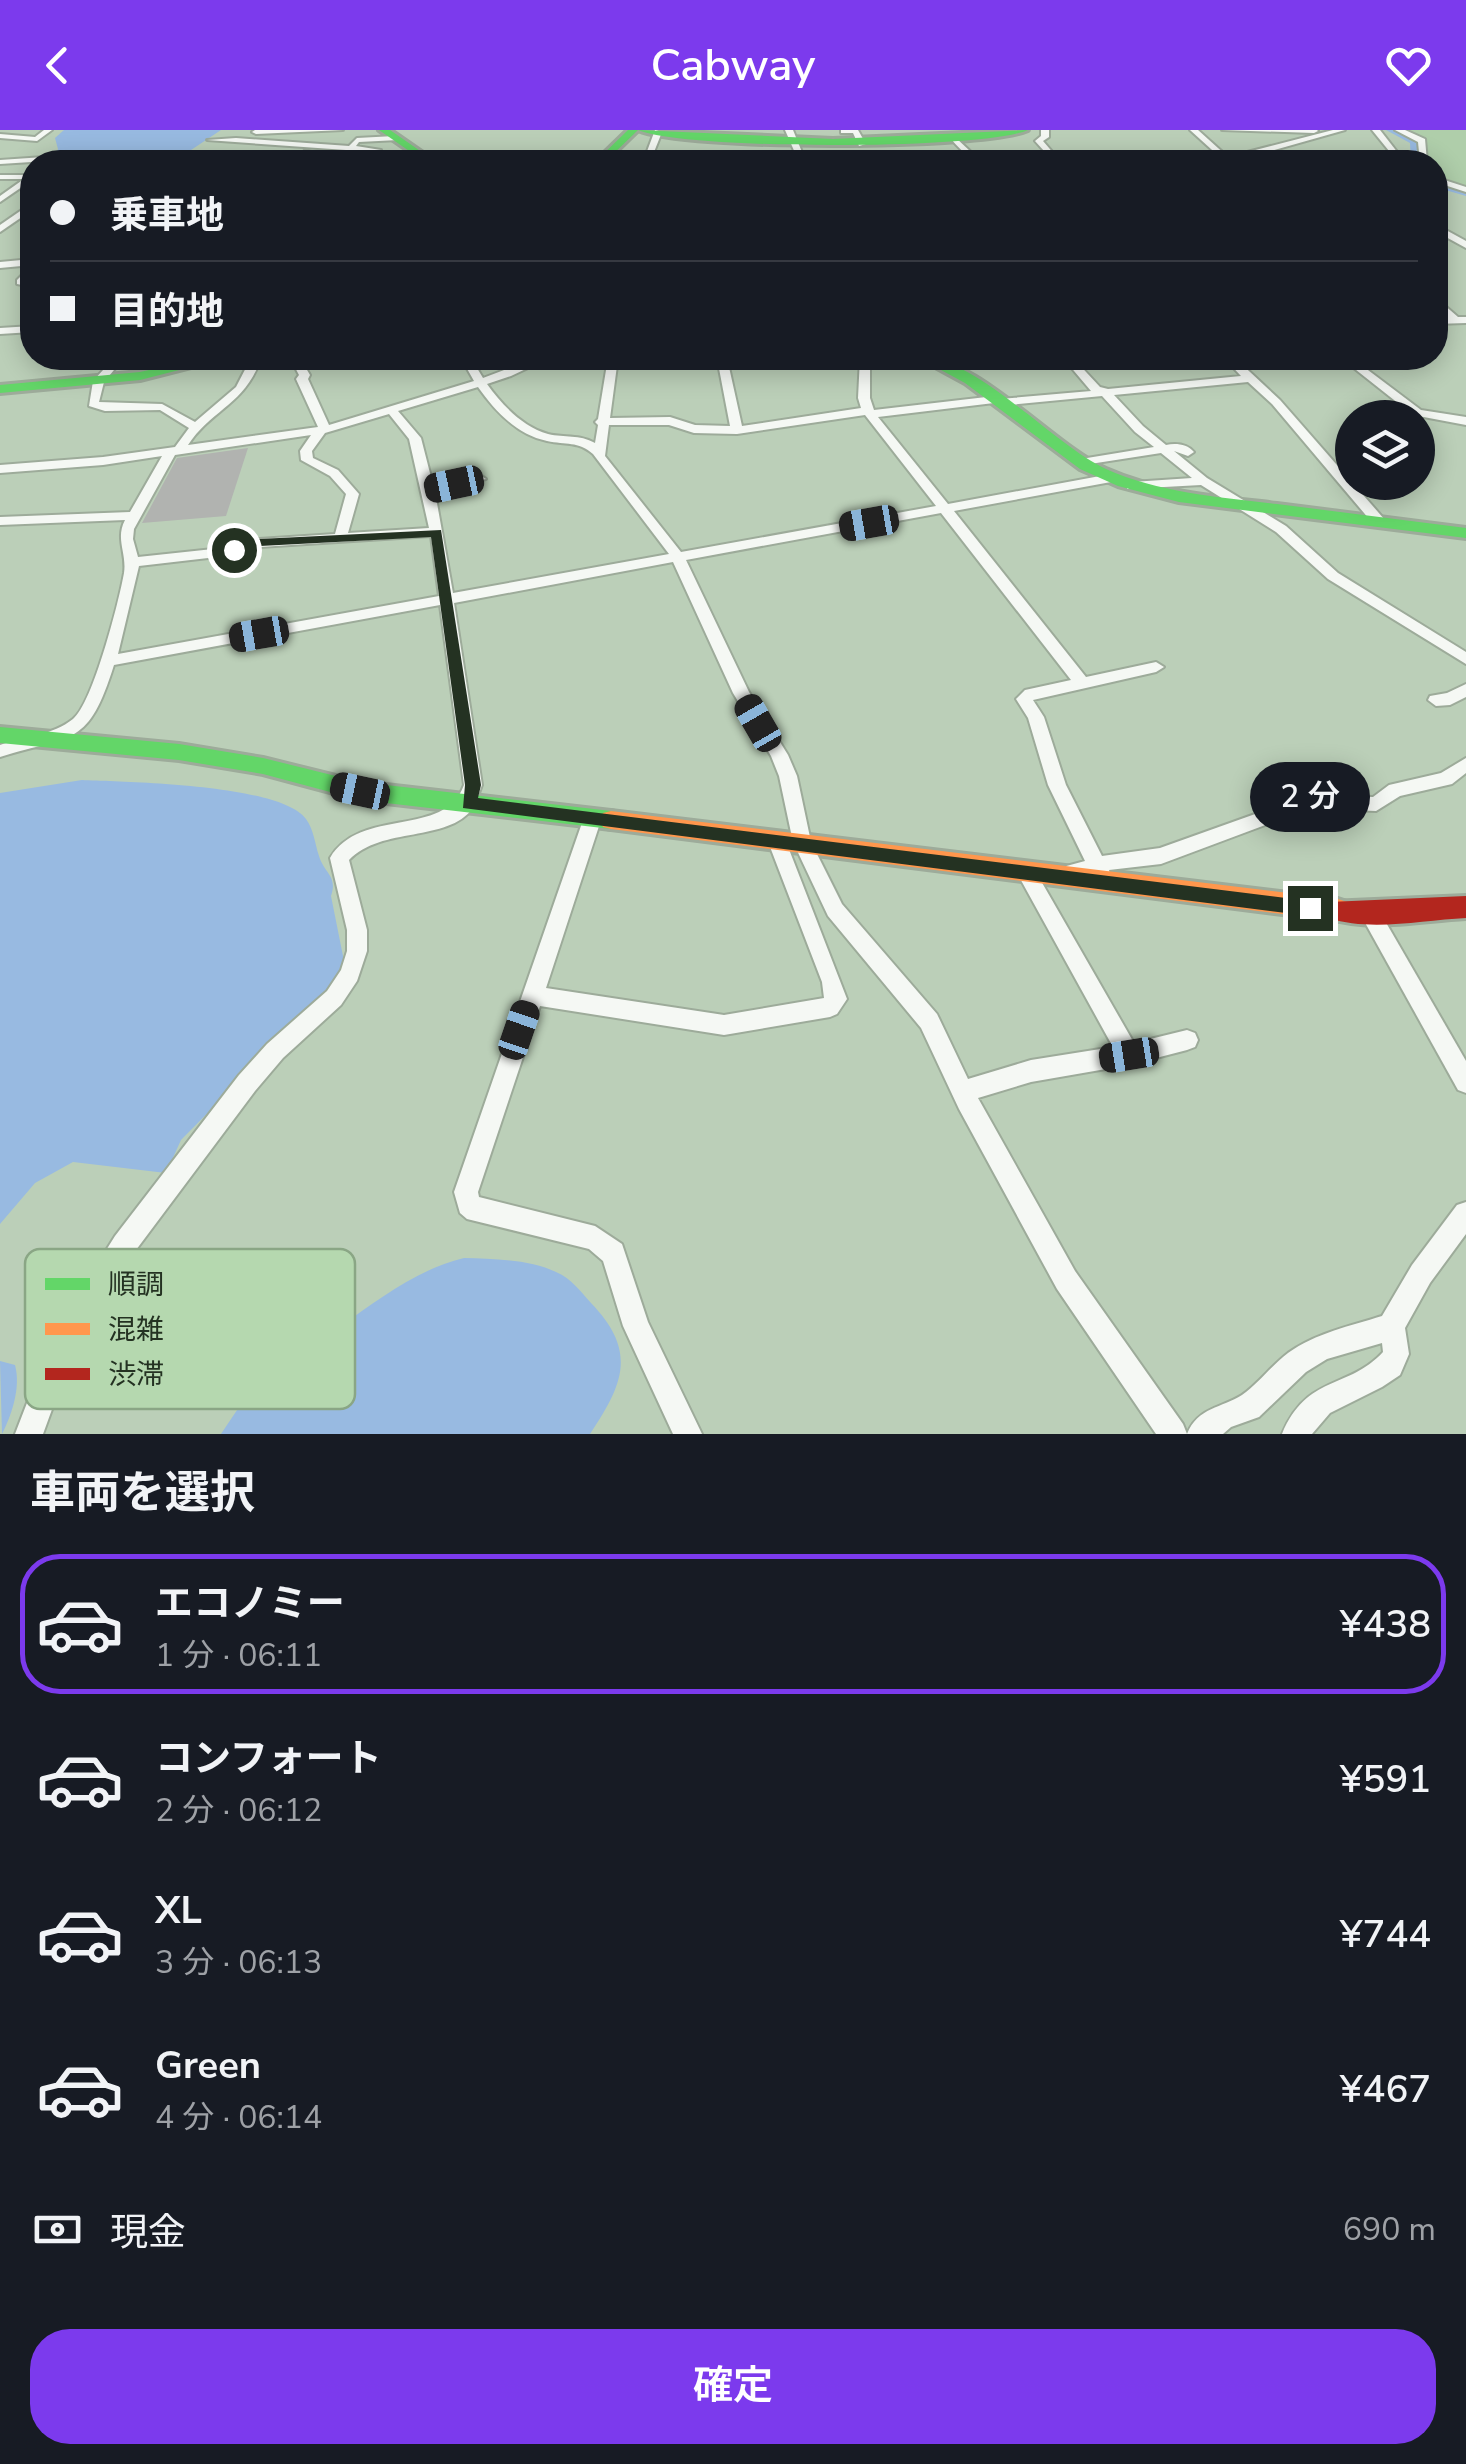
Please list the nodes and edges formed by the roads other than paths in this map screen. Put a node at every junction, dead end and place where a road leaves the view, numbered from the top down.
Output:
1 (48, 130) edge
2 (339, 130) edge
3 (633, 130) edge
4 (817, 130) edge
5 (1023, 130) edge
6 (1045, 130) edge
7 (1194, 130) edge
8 (1226, 130) edge
9 (1267, 130) edge
10 (1376, 130) edge
11 (1399, 130) edge
12 (247, 131) edge
13 (652, 131) edge
14 (1338, 131) edge
15 (731, 134) edge
16 (955, 135) edge
17 (0, 136) edge
18 (852, 137) edge
19 (37, 140) junction
20 (211, 140) dead end
21 (236, 141) junction
22 (795, 144) edge
23 (1286, 146) junction
24 (352, 147) junction
25 (387, 148) edge
26 (40, 150) edge
27 (225, 150) edge
28 (350, 150) edge
29 (612, 150) edge
30 (1048, 150) edge
31 (1213, 150) edge
32 (1271, 150) edge
33 (1392, 150) edge
34 (1423, 150) edge
35 (1450, 320) edge
36 (1466, 330) edge
37 (109, 370) edge
38 (171, 370) edge
39 (250, 370) edge
40 (301, 370) edge
41 (472, 370) edge
42 (512, 370) edge
43 (611, 370) edge
44 (724, 370) edge
45 (864, 370) edge
46 (954, 370) edge
47 (1080, 370) edge
48 (1242, 370) edge
49 (1361, 370) edge
50 (1251, 378) junction
51 (99, 381) junction
52 (479, 382) junction
53 (0, 389) edge
54 (1100, 391) junction
55 (997, 401) junction
56 (391, 410) junction
57 (870, 412) junction
58 (1466, 421) edge
59 (601, 422) junction
60 (194, 426) junction
61 (323, 430) junction
62 (736, 430) junction
63 (1165, 450) junction
64 (174, 452) junction
65 (598, 452) junction
66 (1188, 452) dead end
67 (1081, 464) junction
68 (0, 469) edge
69 (480, 479) dead end
70 (1203, 481) junction
71 (1122, 482) junction
72 (427, 490) junction
73 (1247, 507) junction
74 (945, 509) junction
75 (132, 516) junction
76 (0, 521) edge
77 (1380, 522) junction
78 (437, 532) junction
79 (1466, 533) edge
80 (340, 539) junction
81 (678, 557) junction
82 (132, 562) junction
83 (448, 600) junction
84 (1466, 659) edge
85 (108, 662) junction
86 (1156, 667) dead end
87 (1082, 683) junction
88 (1466, 690) edge
89 (1436, 700) dead end
90 (0, 736) edge
91 (29, 740) junction
92 (0, 751) edge
93 (1466, 764) edge
94 (469, 803) junction
95 (592, 820) junction
96 (776, 839) junction
97 (802, 842) junction
98 (1026, 873) junction
99 (1101, 874) junction
100 (1466, 908) edge
101 (1370, 912) junction
102 (531, 995) junction
103 (1187, 1040) dead end
104 (1129, 1055) junction
105 (1466, 1082) edge
106 (963, 1092) junction
107 (1466, 1214) edge
108 (122, 1249) edge
109 (1391, 1327) junction
110 (39, 1409) edge
111 (29, 1434) edge
112 (688, 1434) edge
113 (1174, 1434) edge
114 (1200, 1434) edge
115 (1296, 1434) edge

1 - 19 street
2 - 12 street
3 - 29 street
4 - 22 street
5 - 16 street
6 - 30 street
7 - 31 street
8 - 9 street
9 - 14 street
9 - 23 street
10 - 33 street
11 - 34 street
12 - 21 street
13 - 15 street
14 - 23 street
15 - 22 street
16 - 18 street
17 - 19 street
18 - 22 street
19 - 26 street
20 - 21 street
21 - 24 street
21 - 27 street
23 - 32 street
24 - 25 street
24 - 25 street
24 - 28 street
35 - 36 street
37 - 51 street
38 - 51 street
39 - 60 street
40 - 61 street
41 - 52 street
42 - 52 street
43 - 59 street
44 - 62 street
45 - 57 street
46 - 55 street
47 - 54 street
48 - 50 street
49 - 58 street
50 - 54 street
50 - 77 street
51 - 53 street
51 - 60 street
52 - 56 street
52 - 65 street
54 - 55 street
54 - 63 street
55 - 57 street
55 - 67 street
56 - 61 street
56 - 72 street
57 - 62 street
57 - 74 street
59 - 62 street
59 - 65 street
60 - 64 street
61 - 64 street
61 - 80 street
63 - 66 street
63 - 67 street
63 - 70 street
64 - 68 street
64 - 75 street
65 - 81 street
67 - 71 street
69 - 72 street
70 - 71 street
70 - 73 street
71 - 73 street
71 - 74 street
72 - 78 street
73 - 77 street
73 - 84 street
74 - 81 street
74 - 87 street
75 - 76 street
75 - 82 street
77 - 79 street
78 - 80 street
78 - 83 street
80 - 82 street
81 - 83 street
81 - 97 street
82 - 85 street
83 - 85 street
83 - 94 street
85 - 91 street
86 - 87 street
87 - 99 street
88 - 89 street
90 - 91 street
91 - 92 street
91 - 94 street
93 - 99 street
94 - 95 street
94 - 108 street
95 - 96 street
95 - 102 street
96 - 97 street
96 - 102 street
97 - 98 street
97 - 106 street
98 - 99 street
98 - 104 street
99 - 101 street
100 - 101 street
101 - 105 street
102 - 112 street
103 - 104 street
104 - 106 street
106 - 113 street
107 - 109 street
109 - 114 street
109 - 115 street
110 - 111 street

